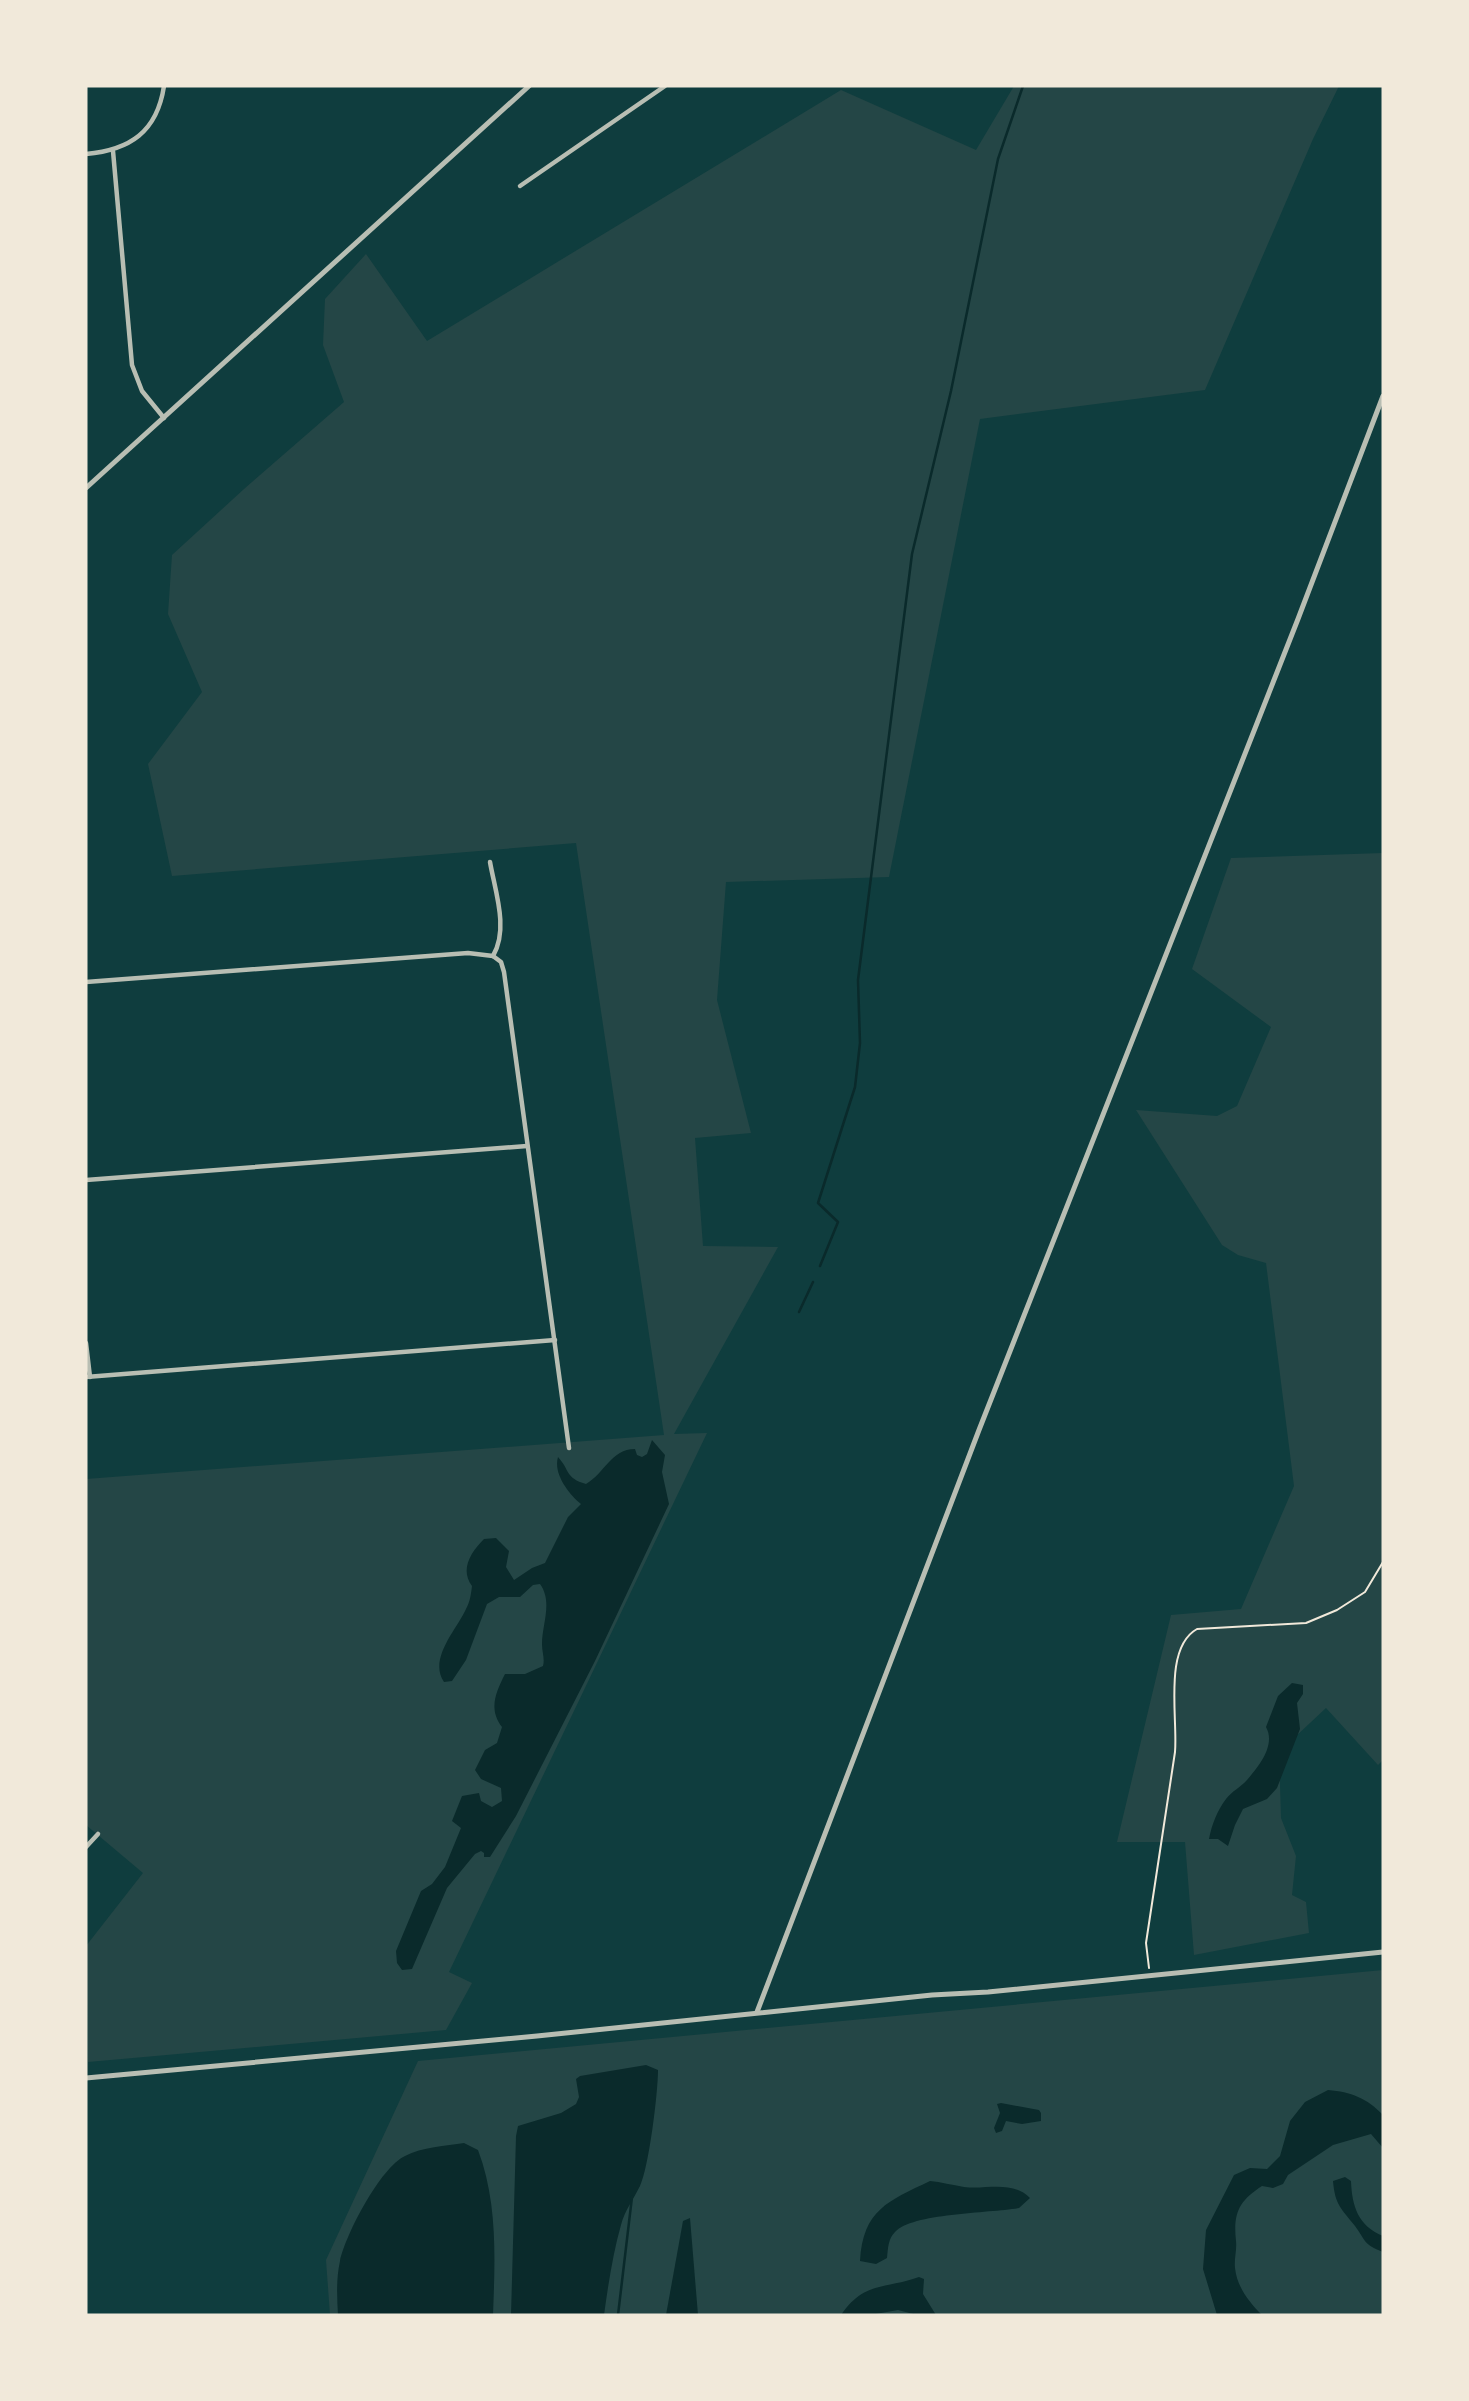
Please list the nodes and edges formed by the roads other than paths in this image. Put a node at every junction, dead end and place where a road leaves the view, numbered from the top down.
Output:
1 (164, 86) edge
2 (529, 86) edge
3 (665, 86) edge
4 (113, 151) junction
5 (86, 155) edge
6 (520, 186) dead end
7 (1383, 396) edge
8 (163, 418) junction
9 (86, 488) edge
10 (490, 862) dead end
11 (494, 956) junction
12 (86, 982) edge
13 (527, 1146) junction
14 (86, 1180) edge
15 (555, 1340) junction
16 (86, 1343) edge
17 (88, 1377) edge
18 (569, 1448) dead end
19 (98, 1834) dead end
20 (86, 1847) edge
21 (1383, 1952) edge
22 (757, 2012) junction
23 (86, 2078) edge

1 - 4 street
2 - 8 street
3 - 6 street
4 - 5 street
4 - 8 street
7 - 22 street
8 - 9 street
10 - 11 street
11 - 12 street
11 - 13 street
13 - 14 street
13 - 15 street
15 - 17 street
15 - 18 street
16 - 17 street
19 - 20 street
21 - 22 street
22 - 23 street

